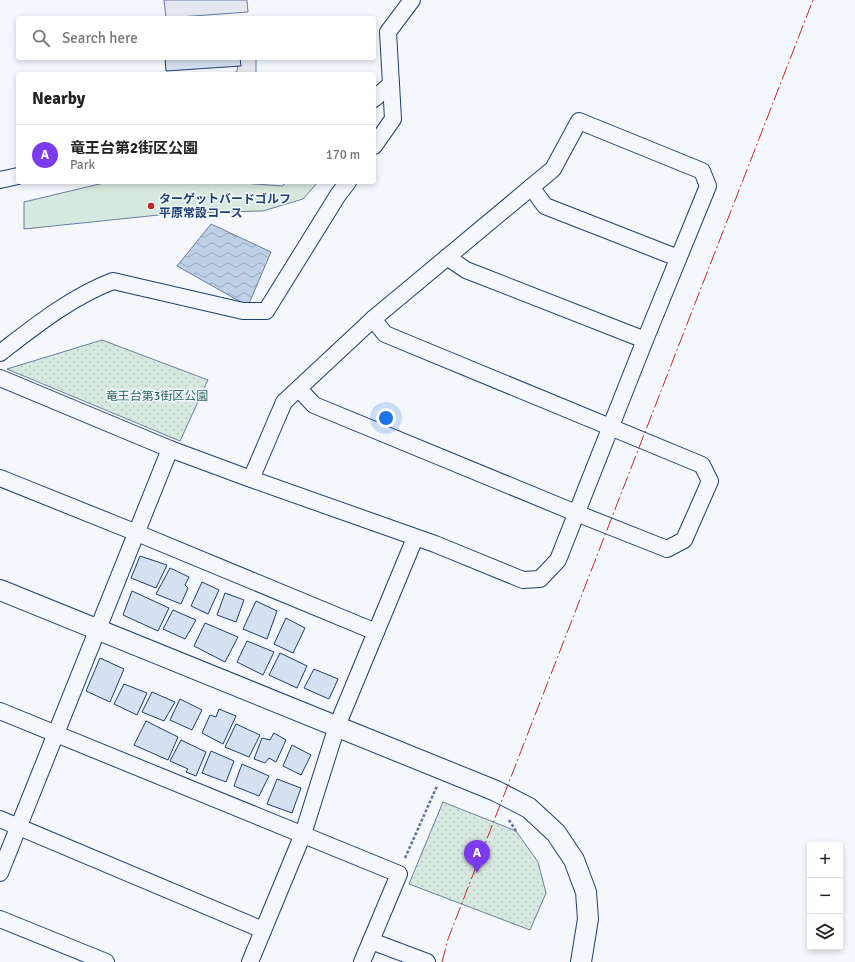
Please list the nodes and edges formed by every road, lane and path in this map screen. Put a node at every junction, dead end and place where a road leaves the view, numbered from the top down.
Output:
1 (412, 0) edge
2 (392, 84) junction
3 (376, 97) edge
4 (376, 143) edge
5 (16, 176) edge
6 (0, 180) edge
7 (346, 184) edge
8 (531, 187) junction
9 (447, 257) junction
10 (678, 258) junction
11 (373, 319) junction
12 (645, 340) junction
13 (0, 354) edge
14 (0, 378) edge
15 (298, 389) junction
16 (610, 428) junction
17 (170, 449) junction
18 (0, 478) edge
19 (251, 480) junction
20 (576, 513) junction
21 (137, 533) junction
22 (416, 538) junction
23 (0, 590) edge
24 (98, 630) junction
25 (376, 632) junction
26 (0, 711) edge
27 (336, 726) junction
28 (56, 734) junction
29 (444, 769) junction
30 (0, 819) edge
31 (19, 827) junction
32 (303, 834) junction
33 (0, 873) edge
34 (399, 874) junction
35 (0, 919) edge
36 (263, 930) junction
37 (371, 941) junction
38 (106, 962) edge
39 (250, 962) edge
40 (362, 962) edge
41 (427, 962) edge
42 (581, 962) edge

1 - 2 street
2 - 3 street
2 - 4 street
5 - 6 street
7 - 13 street
8 - 9 street
8 - 10 street
8 - 10 street
9 - 11 street
9 - 12 street
10 - 12 street
11 - 15 street
11 - 16 street
12 - 16 street
14 - 17 street
15 - 19 street
15 - 20 street
16 - 20 street
16 - 20 street
17 - 19 street
17 - 21 street
18 - 21 street
19 - 22 street
20 - 22 street
21 - 24 street
21 - 25 street
22 - 25 street
23 - 24 street
24 - 27 street
24 - 28 street
25 - 27 street
26 - 28 street
27 - 29 street
27 - 32 street
28 - 31 street
28 - 32 street
29 - 34 path
29 - 42 street
30 - 31 street
31 - 33 street
31 - 36 street
32 - 34 street
32 - 36 street
34 - 37 street
35 - 38 street
36 - 39 street
37 - 40 street
37 - 41 street

